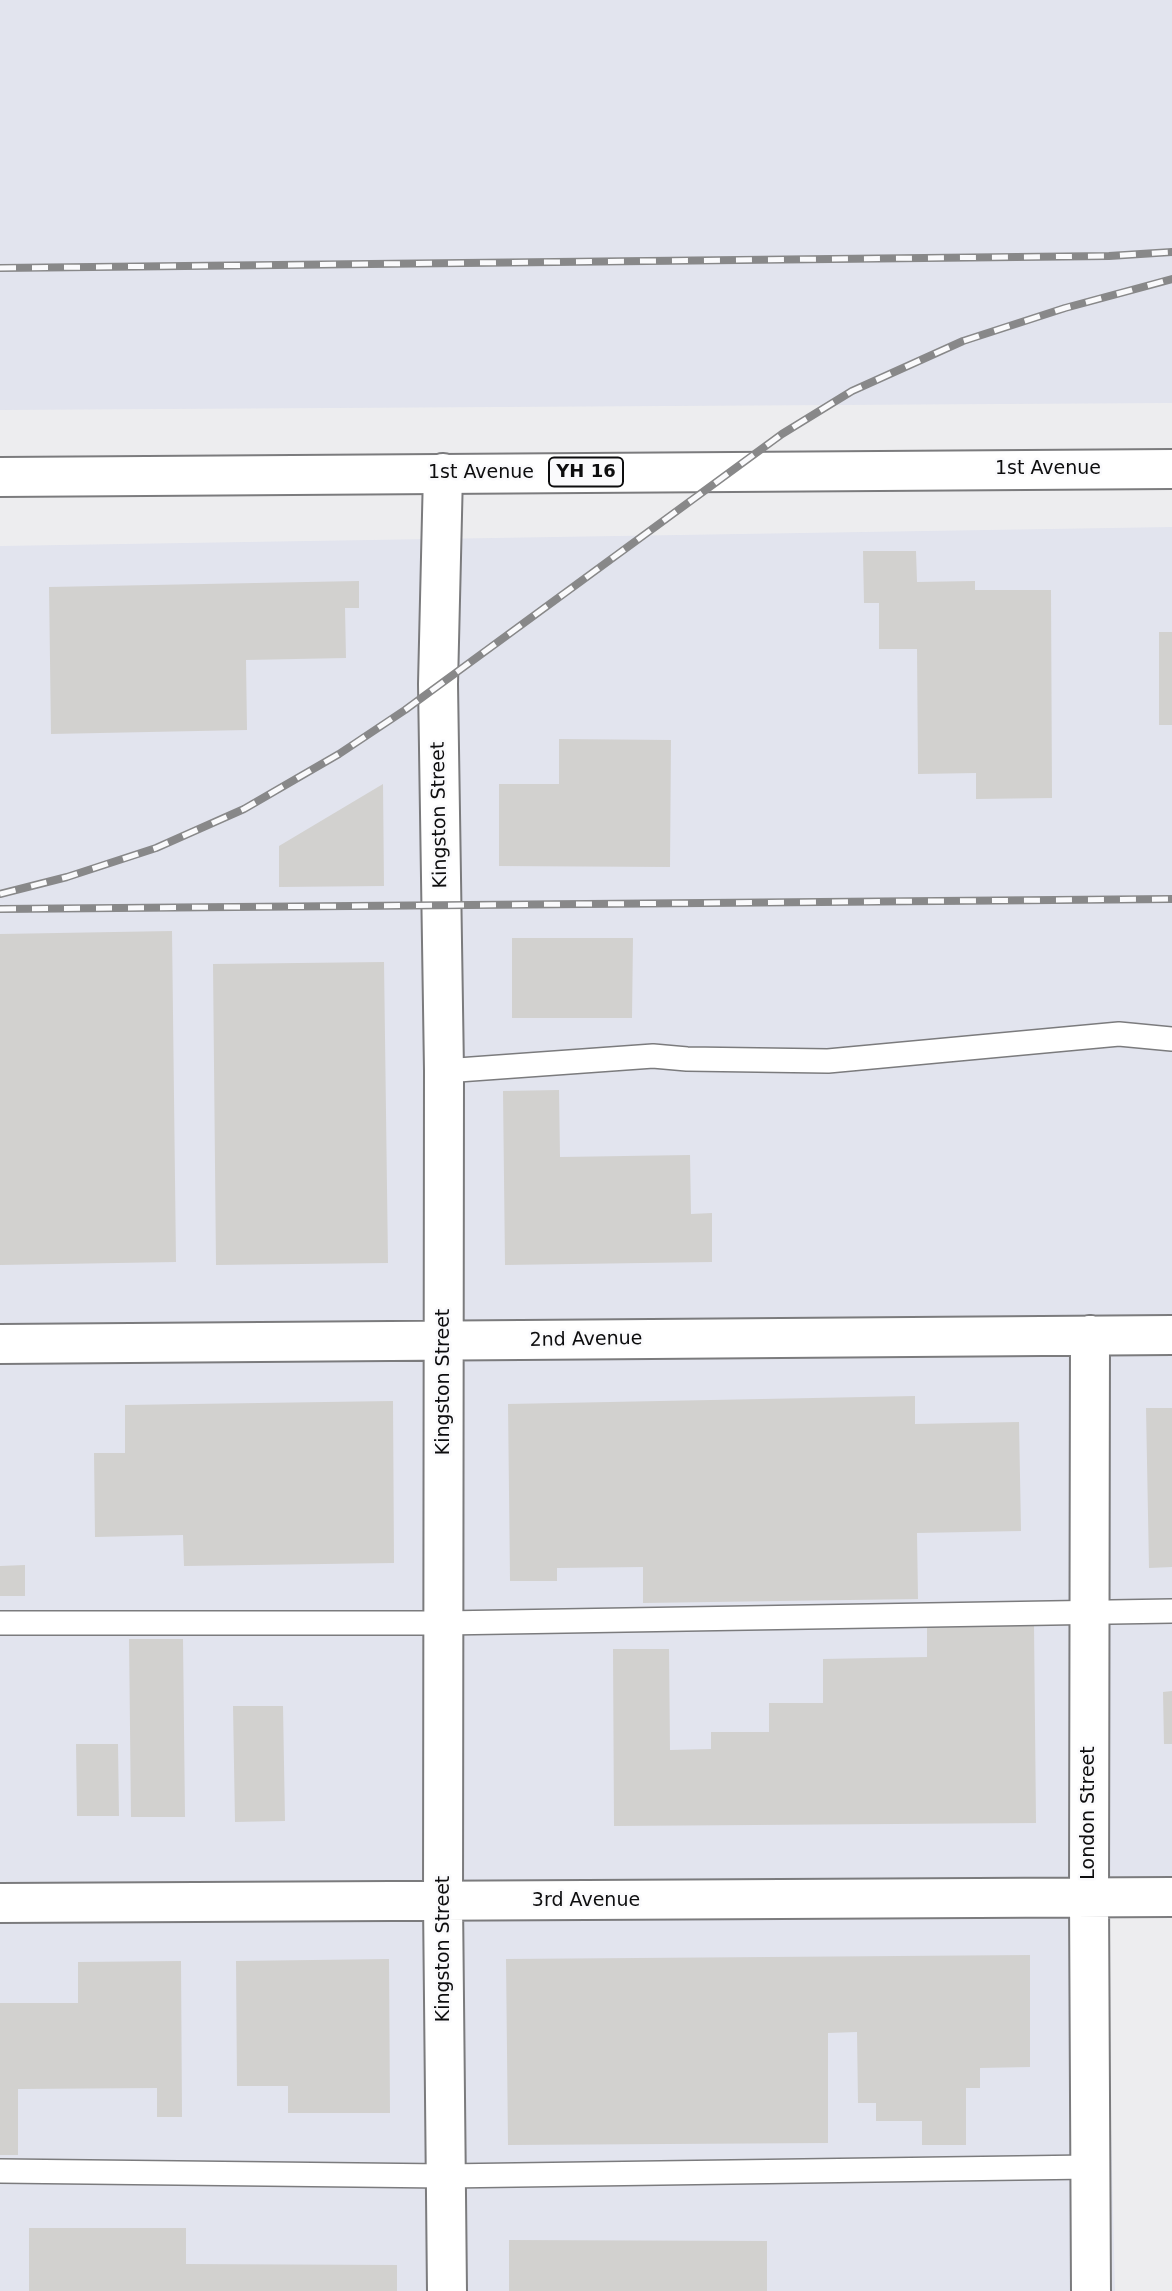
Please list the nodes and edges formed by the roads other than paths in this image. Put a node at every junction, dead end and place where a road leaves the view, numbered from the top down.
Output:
1 (1172, 469) edge
2 (443, 473) junction
3 (0, 478) edge
4 (1172, 1039) edge
5 (444, 1071) junction
6 (1090, 1335) junction
7 (1172, 1335) edge
8 (444, 1342) junction
9 (0, 1344) edge
10 (1172, 1611) edge
11 (1090, 1613) junction
12 (0, 1623) edge
13 (444, 1623) junction
14 (1172, 1897) edge
15 (1089, 1898) junction
16 (443, 1902) junction
17 (0, 1903) edge
18 (1090, 2167) junction
19 (0, 2171) edge
20 (445, 2176) junction
21 (447, 2291) edge
22 (1091, 2291) edge

1 - 2 main road, 1st Avenue / YH 16
2 - 3 main road, 1st Avenue / YH 16
2 - 5 main road, Kingston Street
4 - 5 lane
5 - 8 main road, Kingston Street
6 - 7 main road, 2nd Avenue
6 - 8 main road, 2nd Avenue
6 - 11 main road, London Street
8 - 9 main road, 2nd Avenue
8 - 13 main road, Kingston Street
10 - 11 lane
11 - 13 lane
11 - 15 main road, London Street
12 - 13 lane
13 - 16 main road, Kingston Street
14 - 15 main road, 3rd Avenue
15 - 16 main road, 3rd Avenue
15 - 18 main road, London Street
16 - 17 main road, 3rd Avenue
16 - 20 main road, Kingston Street
18 - 20 lane
18 - 22 main road, London Street
19 - 20 lane
20 - 21 main road, Kingston Street

